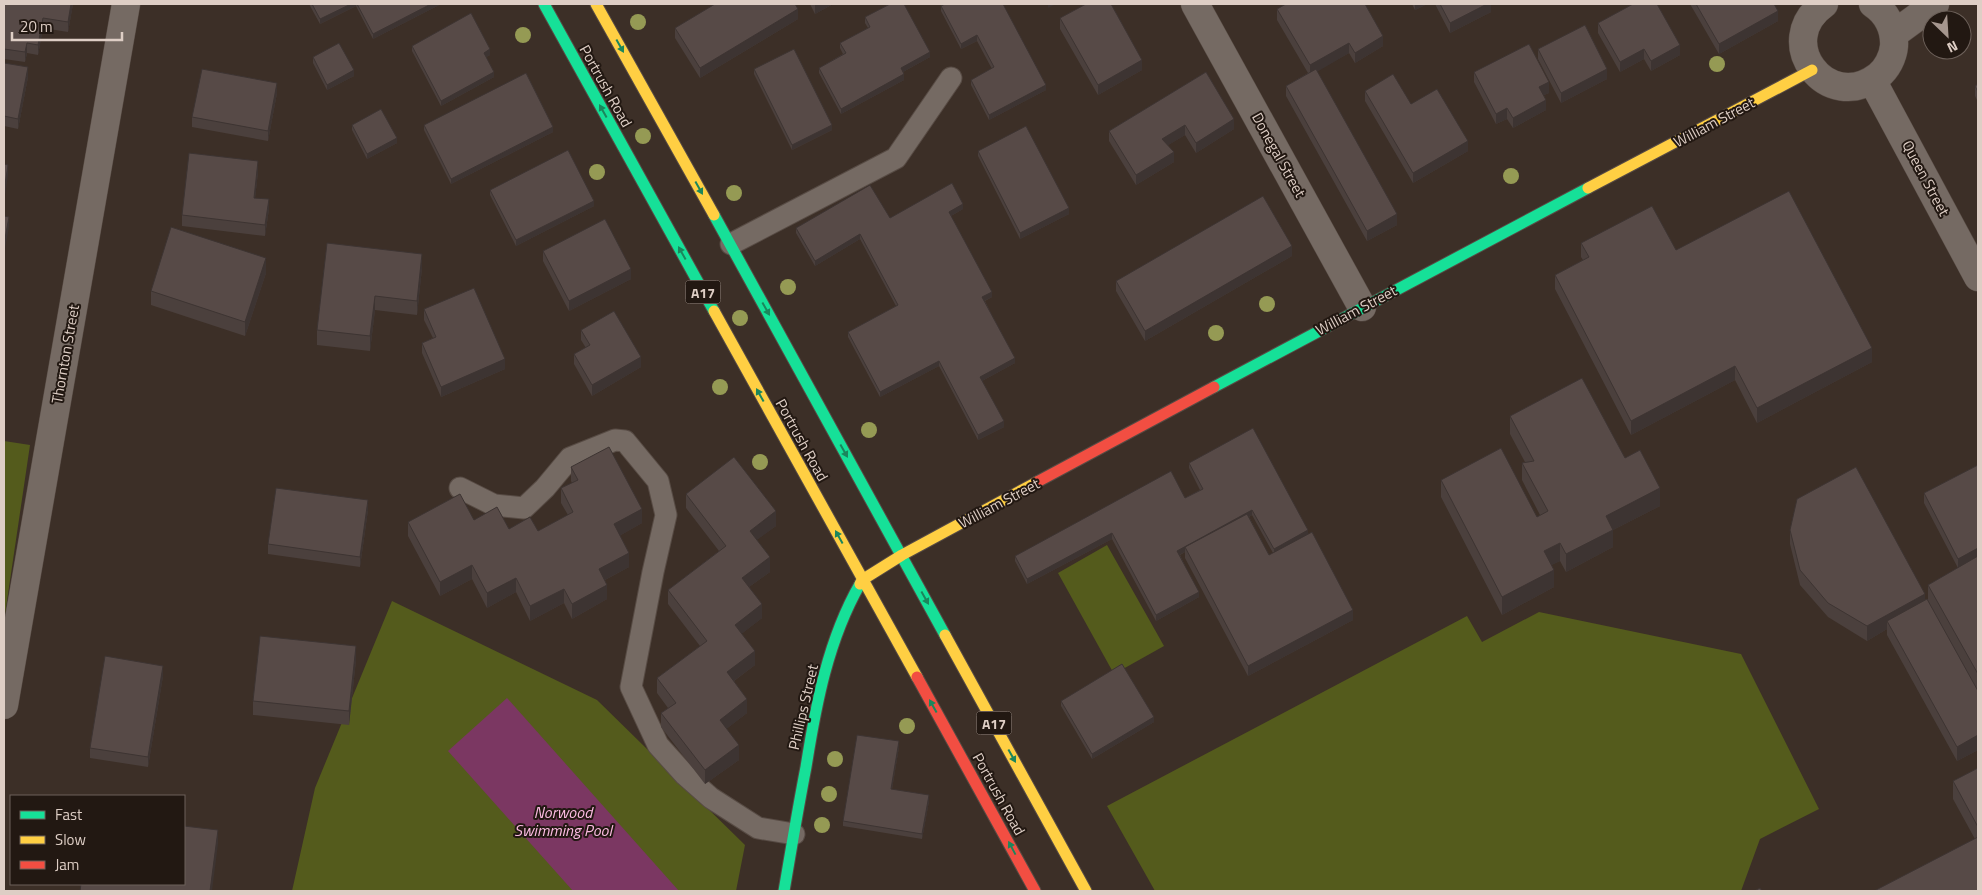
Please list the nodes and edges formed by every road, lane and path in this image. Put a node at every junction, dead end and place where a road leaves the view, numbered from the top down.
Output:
1 (126, 4) edge
2 (544, 4) edge
3 (596, 4) edge
4 (1195, 4) edge
5 (1824, 4) edge
6 (1935, 4) edge
7 (1883, 5) edge
8 (1894, 34) junction
9 (1812, 70) junction
10 (951, 78) dead end
11 (1872, 80) junction
12 (731, 244) junction
13 (1978, 276) edge
14 (1362, 307) junction
15 (460, 488) dead end
16 (902, 555) junction
17 (862, 580) junction
18 (4, 705) edge
19 (794, 834) junction
20 (784, 891) edge
21 (1035, 891) edge
22 (1086, 891) edge

1 - 18 street, Thornton Street
17 -> 2 main road, Portrush Road / A17
3 -> 12 main road, Portrush Road / A17
4 - 14 street, Donegal Street
5 - 9 street
6 - 8 street
7 - 8 street
8 - 11 street
9 - 11 street
9 - 14 main road, William Street
10 - 12 lane
11 - 13 street, Queen Street
12 -> 16 main road, Portrush Road / A17
14 - 16 main road, William Street
15 - 19 lane
16 - 17 main road, Phillips Street
16 -> 22 main road, Portrush Road / A17
17 - 19 main road, Phillips Street
21 -> 17 main road, Portrush Road / A17
19 - 20 main road, Phillips Street

